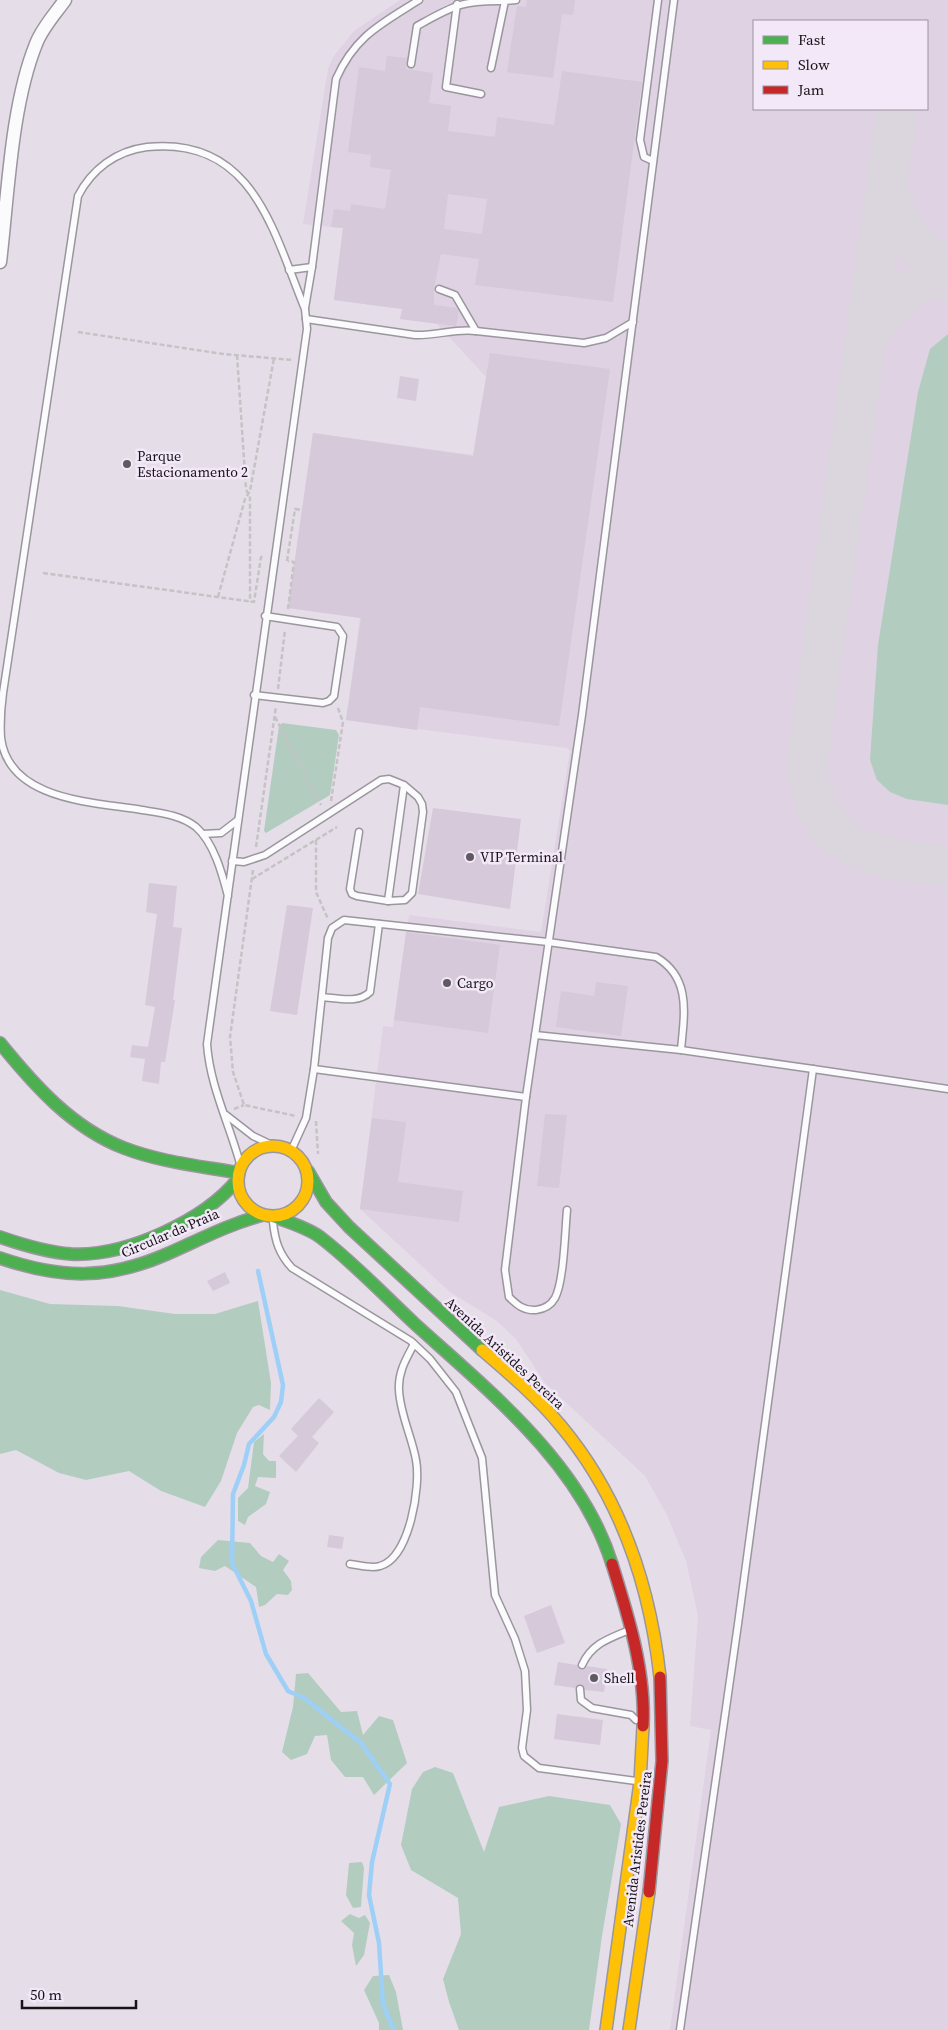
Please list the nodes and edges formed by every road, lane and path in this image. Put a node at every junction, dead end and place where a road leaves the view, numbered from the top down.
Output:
1 (65, 0) edge
2 (419, 0) edge
3 (516, 0) edge
4 (658, 0) edge
5 (674, 0) edge
6 (505, 1) edge
7 (457, 4) junction
8 (411, 64) dead end
9 (491, 68) dead end
10 (480, 94) dead end
11 (653, 161) junction
12 (0, 262) edge
13 (312, 267) junction
14 (289, 270) junction
15 (439, 289) dead end
16 (304, 309) junction
17 (306, 319) junction
18 (633, 322) junction
19 (476, 331) junction
20 (78, 332) dead end
21 (237, 355) junction
22 (274, 358) junction
23 (302, 360) junction
24 (248, 494) junction
25 (43, 573) dead end
26 (218, 597) junction
27 (246, 601) dead end
28 (250, 602) dead end
29 (265, 616) junction
30 (254, 695) junction
31 (274, 716) dead end
32 (343, 722) dead end
33 (404, 786) junction
34 (238, 820) junction
35 (337, 827) dead end
36 (359, 832) dead end
37 (202, 834) junction
38 (316, 840) junction
39 (263, 845) dead end
40 (256, 850) dead end
41 (232, 861) junction
42 (252, 879) dead end
43 (228, 896) junction
44 (388, 901) junction
45 (379, 924) junction
46 (332, 928) junction
47 (548, 942) junction
48 (322, 997) junction
49 (535, 1035) junction
50 (0, 1043) edge
51 (681, 1050) junction
52 (314, 1068) junction
53 (813, 1069) junction
54 (948, 1089) edge
55 (526, 1097) junction
56 (224, 1112) junction
57 (318, 1121) dead end
58 (274, 1146) junction
59 (291, 1151) junction
60 (320, 1161) dead end
61 (308, 1171) junction
62 (239, 1173) junction
63 (567, 1210) dead end
64 (268, 1216) junction
65 (0, 1237) edge
66 (0, 1258) edge
67 (414, 1344) junction
68 (350, 1564) dead end
69 (632, 1629) junction
70 (582, 1665) dead end
71 (580, 1689) dead end
72 (643, 1727) junction
73 (640, 1782) junction
74 (606, 2030) edge
75 (629, 2030) edge
76 (680, 2030) edge

1 - 12 street
2 - 13 lane
3 - 6 lane
4 - 11 lane
5 - 11 lane
6 - 7 lane
6 - 9 lane
7 - 8 lane
7 - 10 lane
11 - 18 lane
13 - 14 lane
13 - 16 lane
14 - 16 lane
14 - 37 lane
15 - 19 lane
16 - 17 lane
17 - 19 lane
17 - 23 lane
18 - 19 lane
18 - 47 lane
20 - 21 path
21 - 22 path
21 - 24 path
22 - 23 path
22 - 24 path
23 - 29 lane
24 - 26 path
24 - 28 path
25 - 26 path
26 - 27 path
29 - 30 lane
29 - 30 lane
30 - 34 lane
31 - 32 path
33 - 41 lane
33 - 44 lane
33 - 44 lane
34 - 37 lane
34 - 41 lane
35 - 38 path
36 - 44 lane
37 - 43 lane
38 - 42 path
38 - 46 path
39 - 40 path
41 - 43 lane
43 - 56 lane
45 - 46 lane
45 - 47 lane
45 - 48 lane
46 - 48 lane
47 - 49 lane
47 - 51 lane
48 - 52 lane
49 - 51 lane
49 - 55 lane
50 - 62 main road
51 - 53 lane
52 - 55 lane
52 - 59 lane
53 - 54 lane
53 - 76 lane
55 - 63 lane
56 - 58 lane
56 - 62 lane
57 - 60 path
58 - 59 main road
58 - 62 main road
59 - 61 main road
61 - 64 main road
61 - 75 main road, Avenida Aristides Pereira
62 - 64 main road
62 - 65 main road, Circular da Praia
64 - 66 main road, Circular da Praia
64 - 67 lane
64 - 69 main road, Avenida Aristides Pereira
67 - 68 lane
67 - 73 lane
69 - 70 lane
69 - 72 main road, Avenida Aristides Pereira
71 - 72 lane
72 - 73 main road, Avenida Aristides Pereira
73 - 74 main road, Avenida Aristides Pereira

